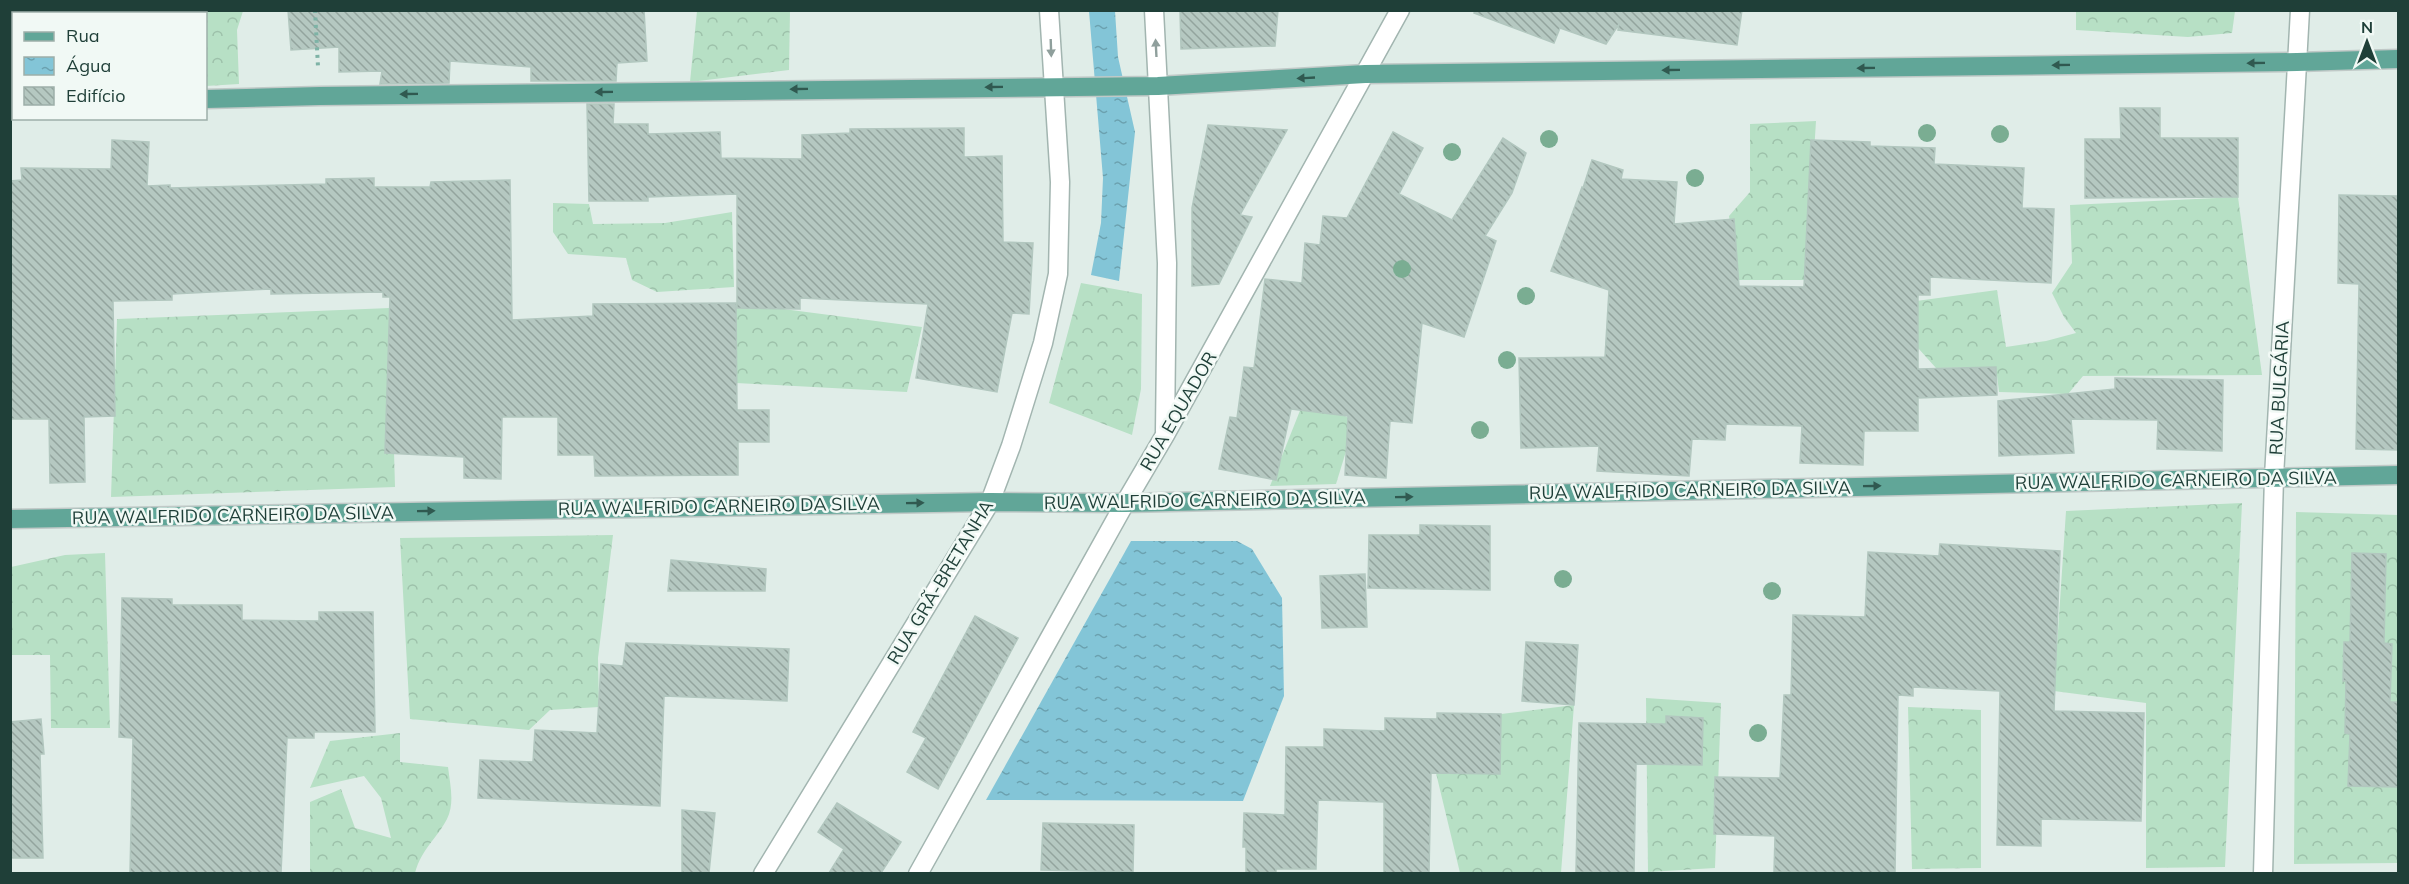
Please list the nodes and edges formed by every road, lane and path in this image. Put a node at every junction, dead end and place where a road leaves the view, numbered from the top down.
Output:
1 (315, 10) edge
2 (1049, 10) edge
3 (1154, 10) edge
4 (1400, 10) edge
5 (2300, 10) edge
6 (2398, 59) edge
7 (2297, 62) junction
8 (1365, 74) junction
9 (1053, 86) junction
10 (1158, 86) junction
11 (320, 96) junction
12 (207, 99) edge
13 (1165, 435) junction
14 (2398, 475) edge
15 (2274, 477) junction
16 (990, 502) junction
17 (1125, 503) junction
18 (10, 519) edge
19 (763, 873) edge
20 (918, 873) edge
21 (2263, 873) edge

1 - 11 path
2 -> 9 street, RUA GRÃ-BRETANHA
10 -> 3 street
4 - 8 street, RUA EQUADOR
5 - 7 street, RUA BULGÁRIA
6 - 7 main road
7 -> 8 main road
7 - 15 street, RUA BULGÁRIA
8 -> 10 main road
8 - 13 street, RUA EQUADOR
9 - 10 main road
9 -> 11 main road
9 - 16 street, RUA GRÃ-BRETANHA
10 - 13 street
11 - 12 main road
13 - 17 street, RUA EQUADOR
14 - 15 main road, RUA WALFRIDO CARNEIRO DA SILVA
17 -> 15 main road, RUA WALFRIDO CARNEIRO DA SILVA
15 - 21 street, RUA BULGÁRIA
16 - 17 main road, RUA WALFRIDO CARNEIRO DA SILVA
18 -> 16 main road, RUA WALFRIDO CARNEIRO DA SILVA
16 - 19 street, RUA GRÃ-BRETANHA
17 - 20 street, RUA EQUADOR

